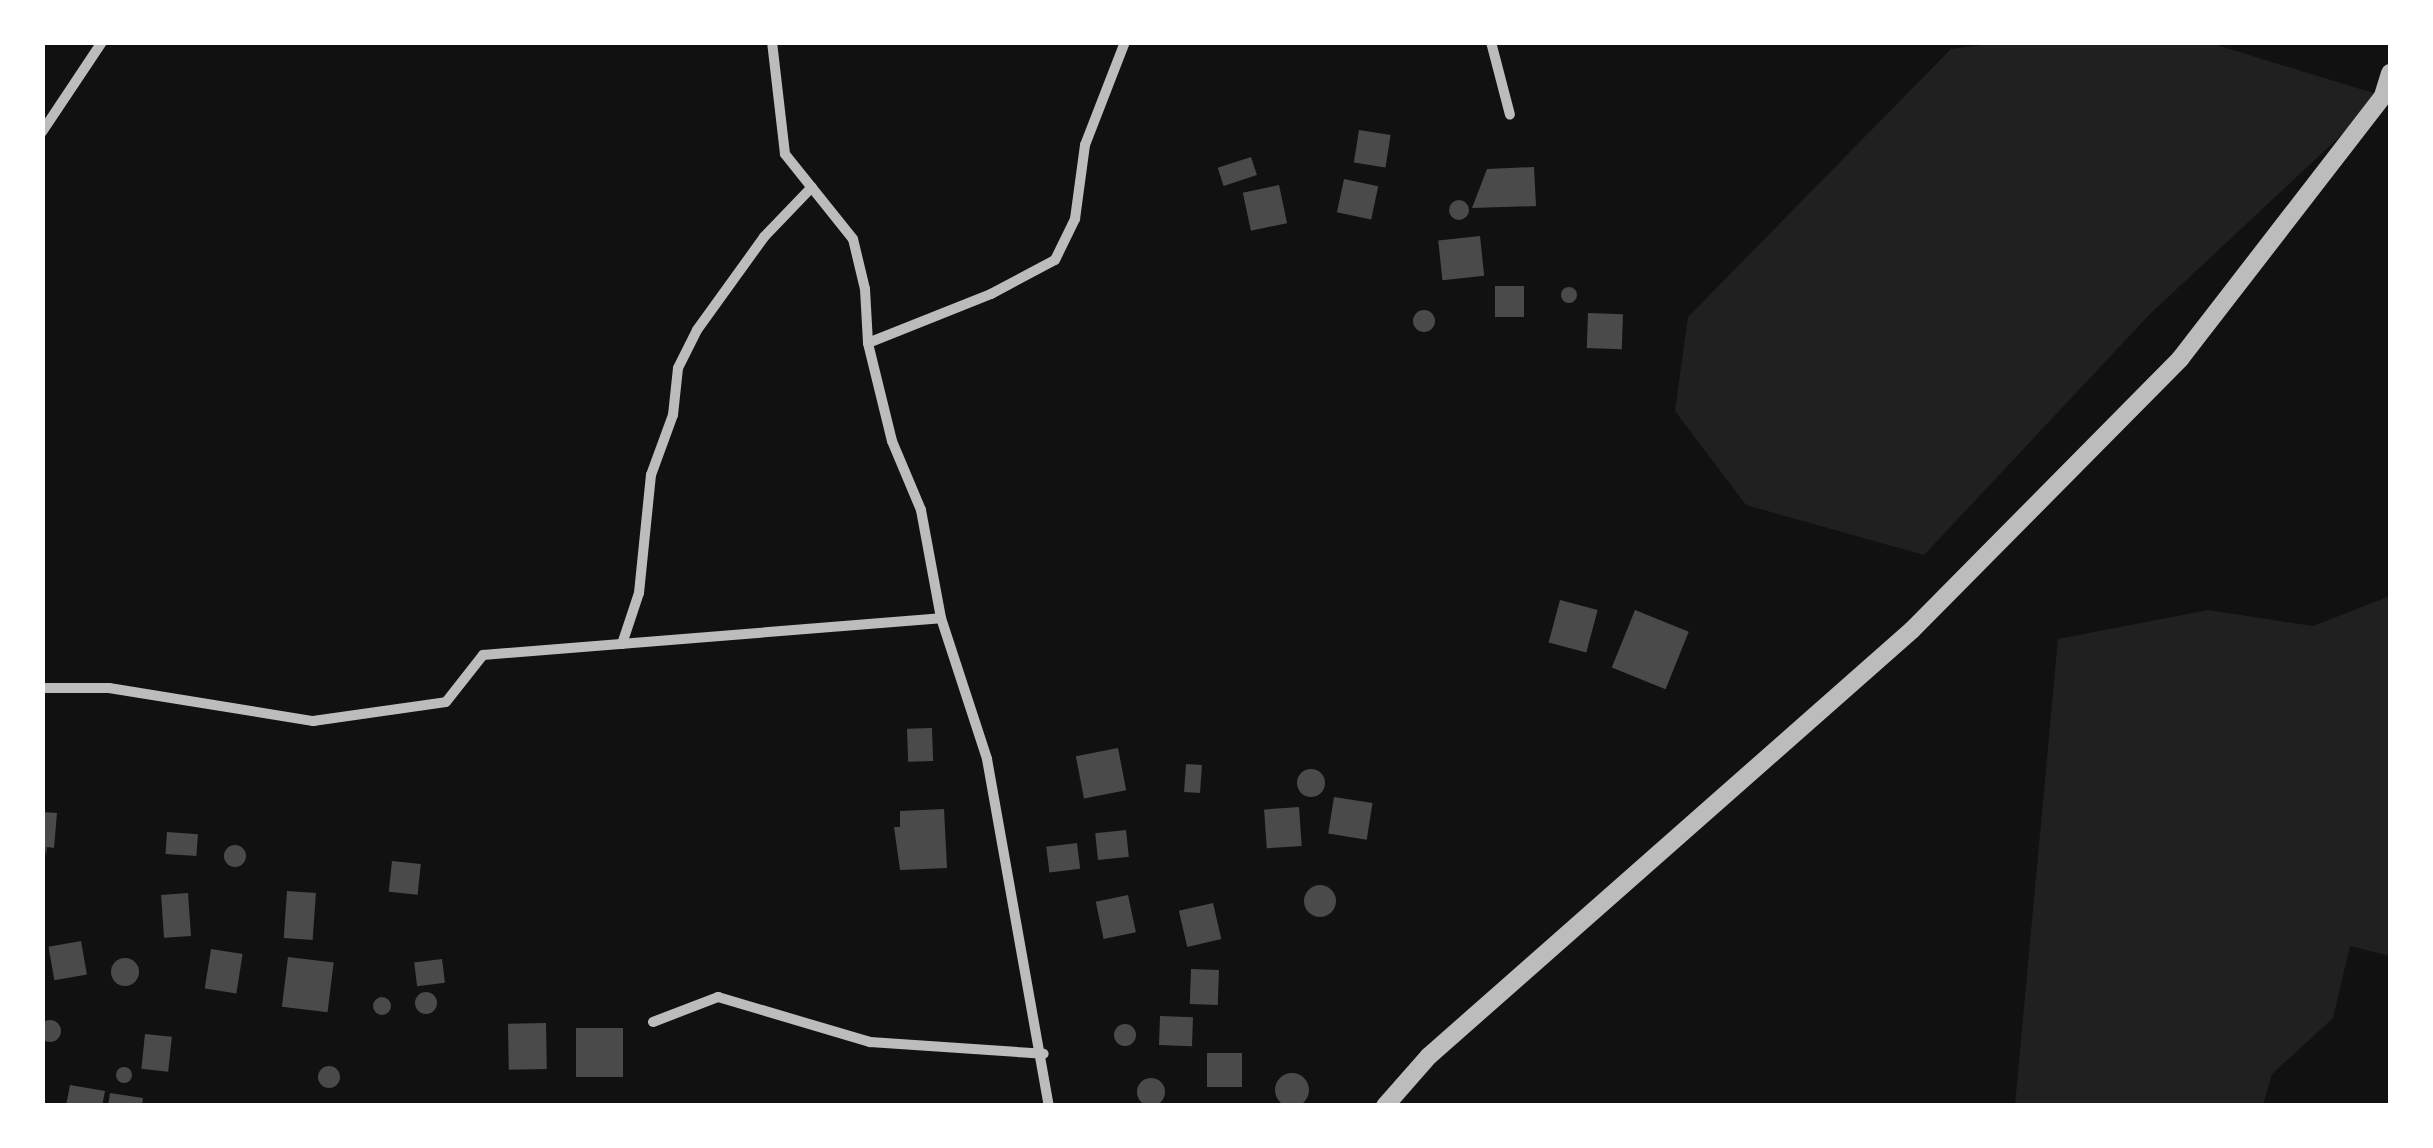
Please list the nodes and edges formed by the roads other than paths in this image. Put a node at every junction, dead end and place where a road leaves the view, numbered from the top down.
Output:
1 (102, 42) edge
2 (772, 42) edge
3 (1125, 42) edge
4 (1492, 42) edge
5 (2390, 73) edge
6 (1510, 115) dead end
7 (42, 132) edge
8 (812, 187) junction
9 (868, 344) junction
10 (941, 618) junction
11 (622, 644) junction
12 (42, 688) edge
13 (654, 1022) dead end
14 (1044, 1054) junction
15 (1049, 1106) edge
16 (1385, 1106) edge

1 - 7 street
2 - 8 street
3 - 9 street
4 - 6 street
5 - 16 street
8 - 9 street
8 - 11 street
9 - 10 street
10 - 11 street
10 - 14 street
11 - 12 street
13 - 14 street
14 - 15 street

